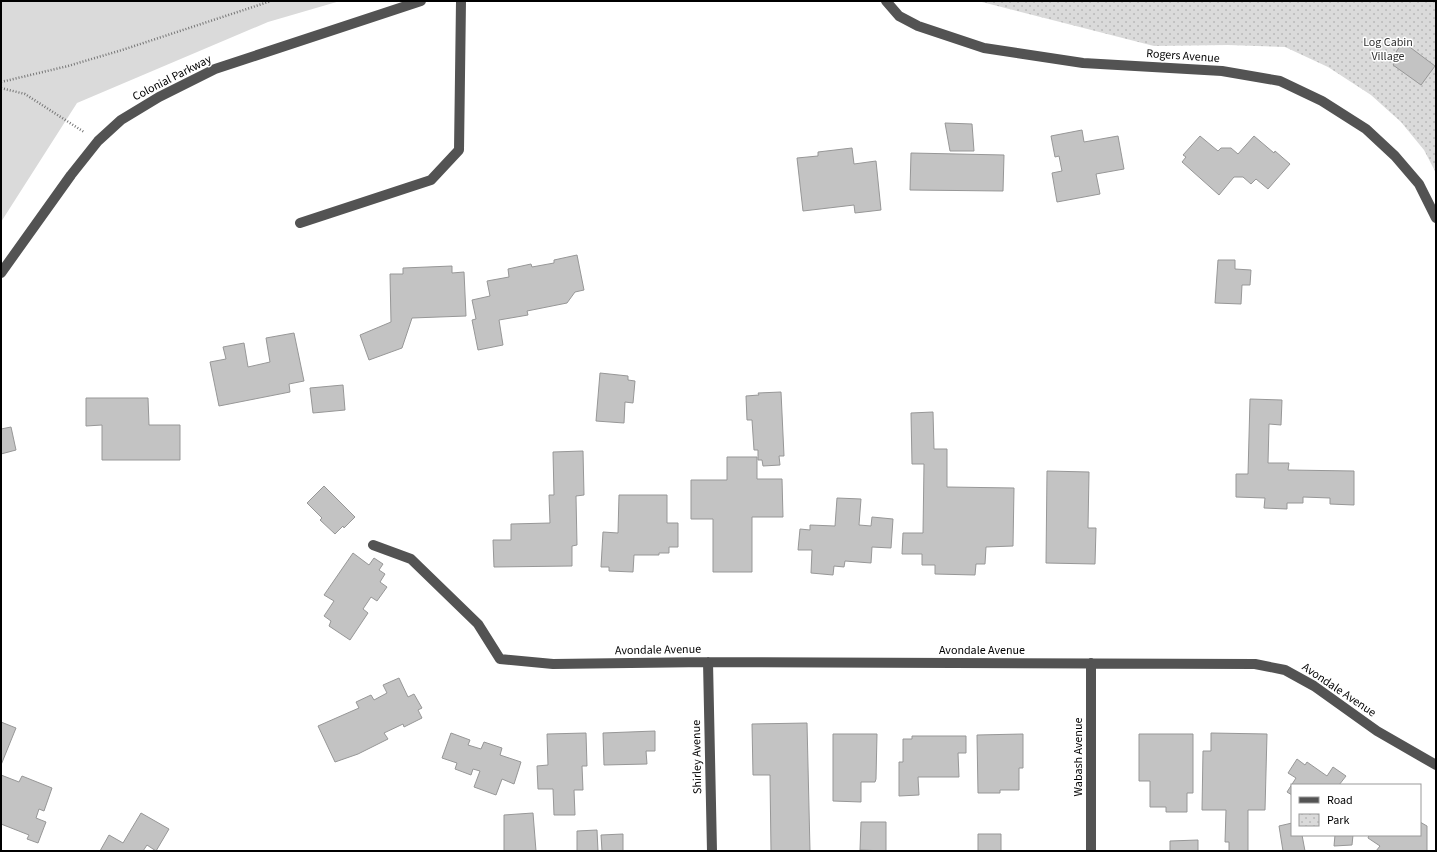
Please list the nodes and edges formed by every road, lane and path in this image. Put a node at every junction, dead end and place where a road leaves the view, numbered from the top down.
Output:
1 (271, 1) edge
2 (421, 1) edge
3 (461, 1) edge
4 (886, 1) edge
5 (1, 82) edge
6 (1, 88) edge
7 (98, 141) junction
8 (1436, 218) edge
9 (300, 223) dead end
10 (1, 273) edge
11 (373, 545) dead end
12 (708, 662) junction
13 (1091, 663) junction
14 (1436, 765) edge
15 (712, 851) edge
16 (1091, 851) edge

1 - 5 path
2 - 7 street, Colonial Parkway
3 - 9 street
4 - 8 street, Rogers Avenue
6 - 7 path
7 - 10 street, Colonial Parkway
11 - 12 street, Avondale Avenue
12 - 13 street, Avondale Avenue
12 - 15 street, Shirley Avenue
13 - 14 street, Avondale Avenue
13 - 16 street, Wabash Avenue

